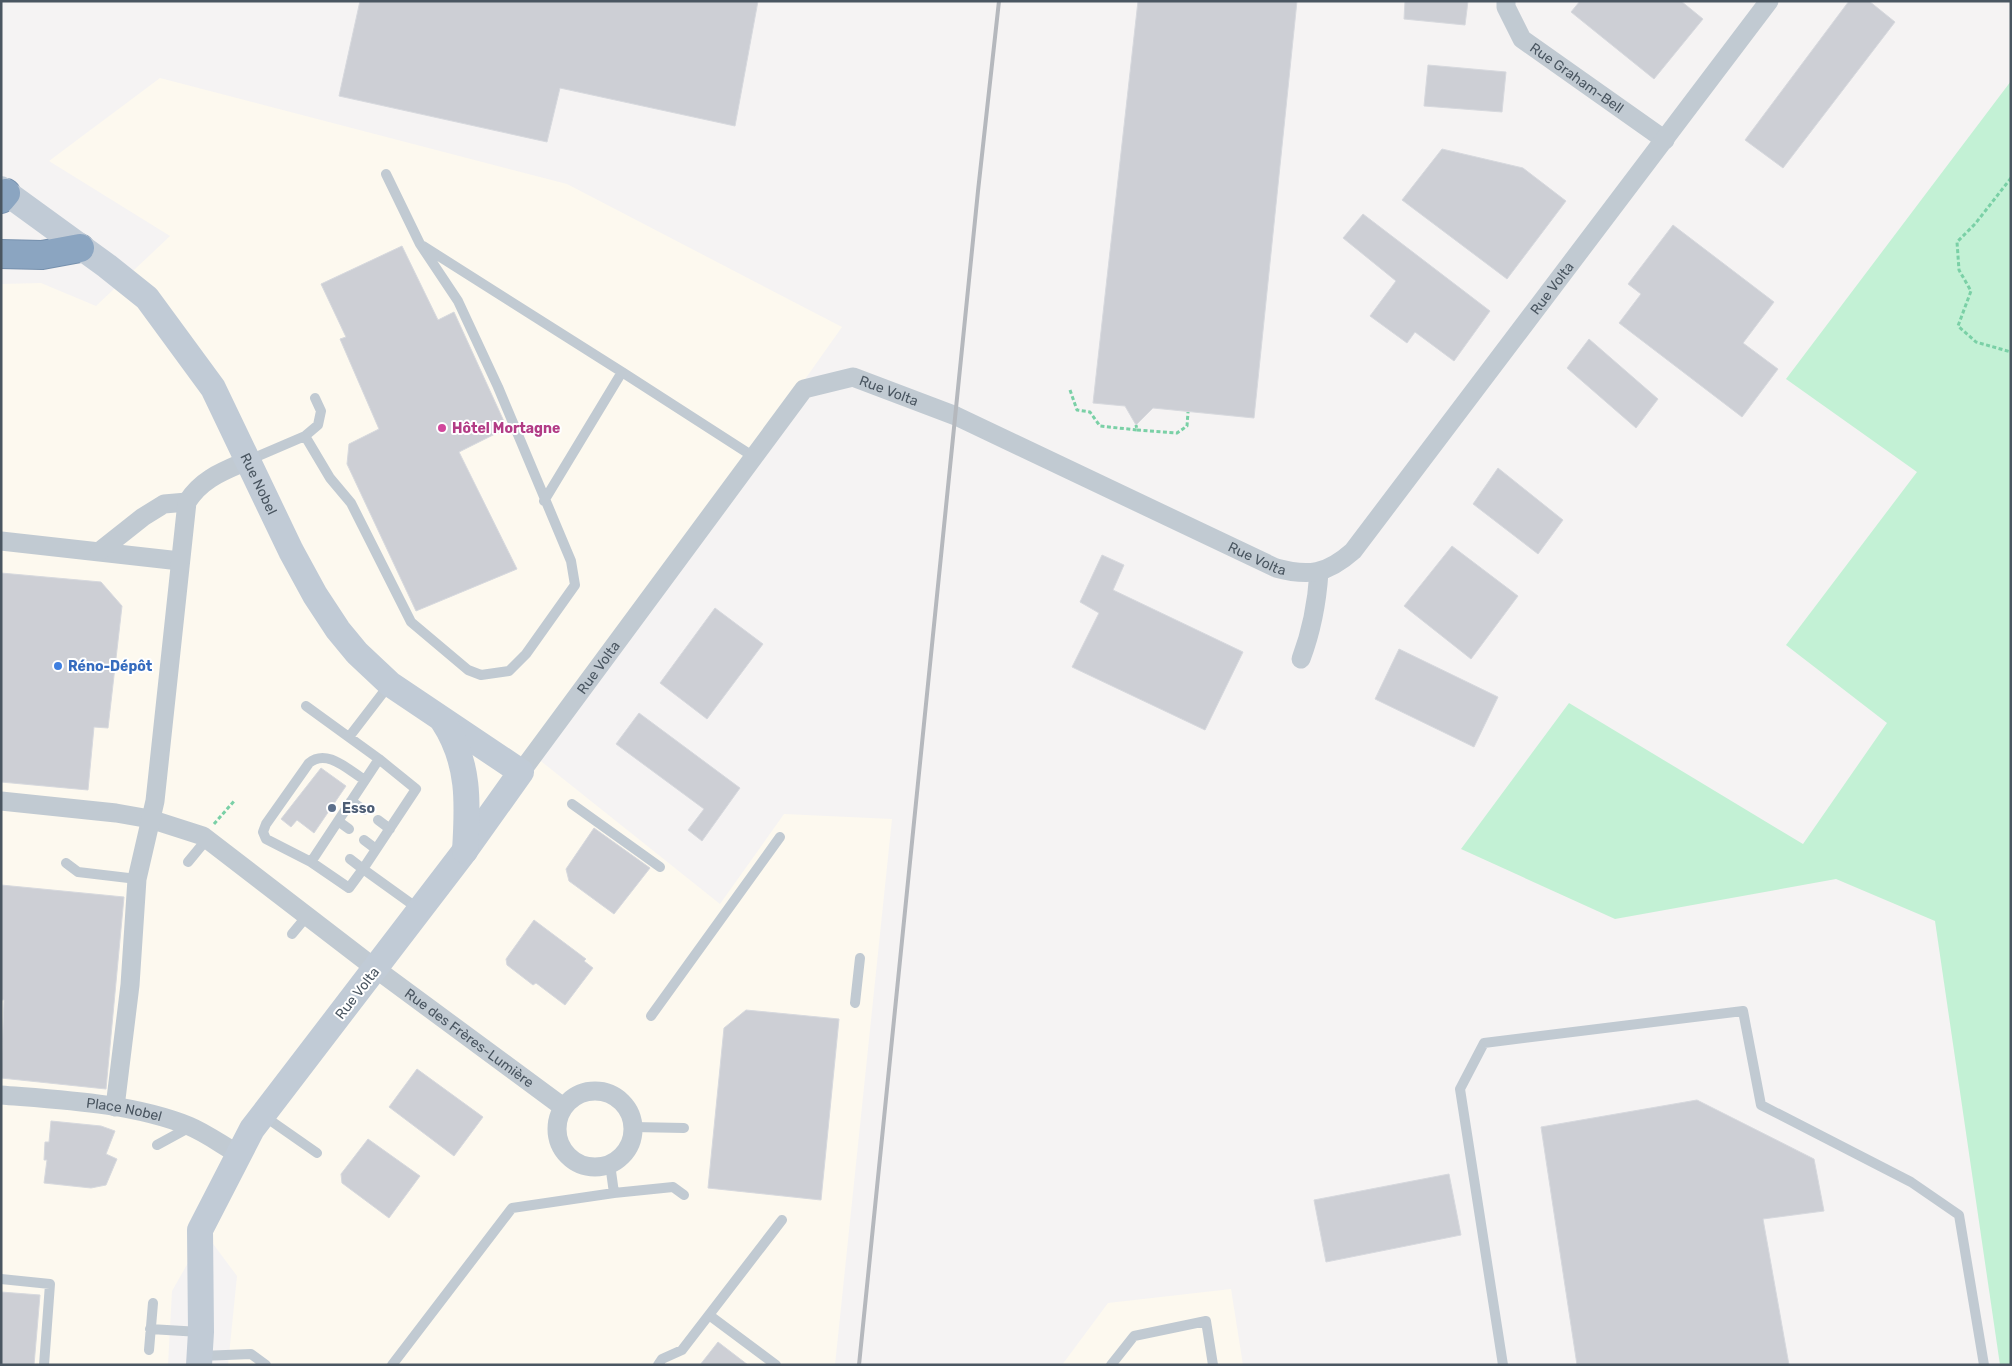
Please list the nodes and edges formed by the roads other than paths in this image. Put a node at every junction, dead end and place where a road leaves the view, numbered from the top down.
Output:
1 (1506, 1) edge
2 (1769, 1) edge
3 (1665, 140) junction
4 (386, 174) dead end
5 (3, 194) edge
6 (420, 244) junction
7 (80, 248) junction
8 (1, 254) edge
9 (622, 372) junction
10 (315, 398) dead end
11 (305, 436) junction
12 (754, 457) junction
13 (249, 460) junction
14 (544, 500) junction
15 (187, 502) junction
16 (1, 541) edge
17 (100, 551) junction
18 (180, 561) junction
19 (1319, 572) junction
20 (1301, 659) dead end
21 (390, 684) junction
22 (306, 706) dead end
23 (442, 718) junction
24 (349, 736) junction
25 (379, 759) junction
26 (521, 772) junction
27 (365, 780) junction
28 (1, 801) edge
29 (351, 801) junction
30 (572, 804) dead end
31 (364, 810) dead end
32 (150, 819) junction
33 (378, 820) dead end
34 (338, 821) junction
35 (349, 829) dead end
36 (390, 829) junction
37 (780, 837) dead end
38 (205, 838) junction
39 (364, 840) dead end
40 (376, 849) junction
41 (464, 852) junction
42 (350, 859) dead end
43 (188, 862) dead end
44 (311, 862) junction
45 (66, 863) dead end
46 (660, 867) dead end
47 (363, 869) junction
48 (137, 879) junction
49 (421, 910) junction
50 (307, 916) junction
51 (292, 934) dead end
52 (860, 958) dead end
53 (376, 969) junction
54 (855, 1003) dead end
55 (651, 1016) dead end
56 (1, 1095) edge
57 (115, 1107) junction
58 (563, 1107) junction
59 (263, 1115) junction
60 (190, 1127) junction
61 (633, 1127) junction
62 (684, 1128) dead end
63 (157, 1145) dead end
64 (317, 1153) dead end
65 (238, 1154) junction
66 (610, 1164) junction
67 (614, 1193) junction
68 (684, 1195) dead end
69 (782, 1220) dead end
70 (1, 1279) edge
71 (152, 1303) dead end
72 (709, 1315) junction
73 (150, 1329) junction
74 (149, 1350) dead end
75 (200, 1351) edge
76 (44, 1365) edge
77 (266, 1365) edge
78 (392, 1365) edge
79 (658, 1365) edge
80 (776, 1365) edge
81 (1111, 1365) edge
82 (1213, 1365) edge
83 (1503, 1365) edge
84 (1984, 1365) edge

1 - 3 street, Rue Graham-Bell
2 - 3 street, Rue Volta
3 - 19 street, Rue Volta
4 - 6 lane
5 - 7 street, Rue Nobel
6 - 9 lane
6 - 14 lane
7 - 8 highway
7 - 13 street, Rue Nobel
9 - 12 lane
9 - 14 lane
10 - 11 lane
11 - 13 lane
11 - 14 lane
12 - 19 street, Rue Volta
12 - 26 street, Rue Volta
13 - 15 street
13 - 21 street, Rue Nobel
15 - 17 street
15 - 18 street
16 - 17 street
17 - 18 street
18 - 32 street
19 - 20 street
21 - 23 street, Rue Nobel
21 - 24 lane
22 - 24 lane
23 - 26 street, Rue Nobel
23 - 41 street
24 - 25 lane
25 - 27 lane
25 - 36 lane
26 - 41 street, Rue Volta
27 - 29 lane
27 - 44 lane
28 - 32 street, Rue des Frères-Lumière
29 - 31 lane
29 - 34 lane
30 - 46 lane
32 - 38 street, Rue des Frères-Lumière
32 - 48 street
33 - 36 lane
34 - 35 lane
34 - 44 lane
36 - 40 lane
37 - 55 lane
38 - 43 lane
38 - 50 street, Rue des Frères-Lumière
39 - 40 lane
40 - 47 lane
41 - 49 street, Rue Volta
42 - 47 lane
44 - 47 lane
45 - 48 lane
47 - 49 lane
48 - 57 street
49 - 53 street, Rue Volta
50 - 51 lane
50 - 53 street, Rue des Frères-Lumière
52 - 54 lane
53 - 58 street, Rue des Frères-Lumière
53 - 59 street, Rue Volta
56 - 57 street, Place Nobel
57 - 60 street, Place Nobel
58 - 61 street
58 - 66 street
59 - 64 lane
59 - 65 street, Rue Volta
60 - 63 lane
60 - 65 street, Place Nobel
61 - 62 lane
61 - 66 street
65 - 75 street, Rue Volta
66 - 67 lane
67 - 68 lane
67 - 78 lane
69 - 72 lane
70 - 76 lane
71 - 73 lane
72 - 79 lane
72 - 80 lane
73 - 74 lane
73 - 75 lane
75 - 77 lane
81 - 82 lane
83 - 84 lane

